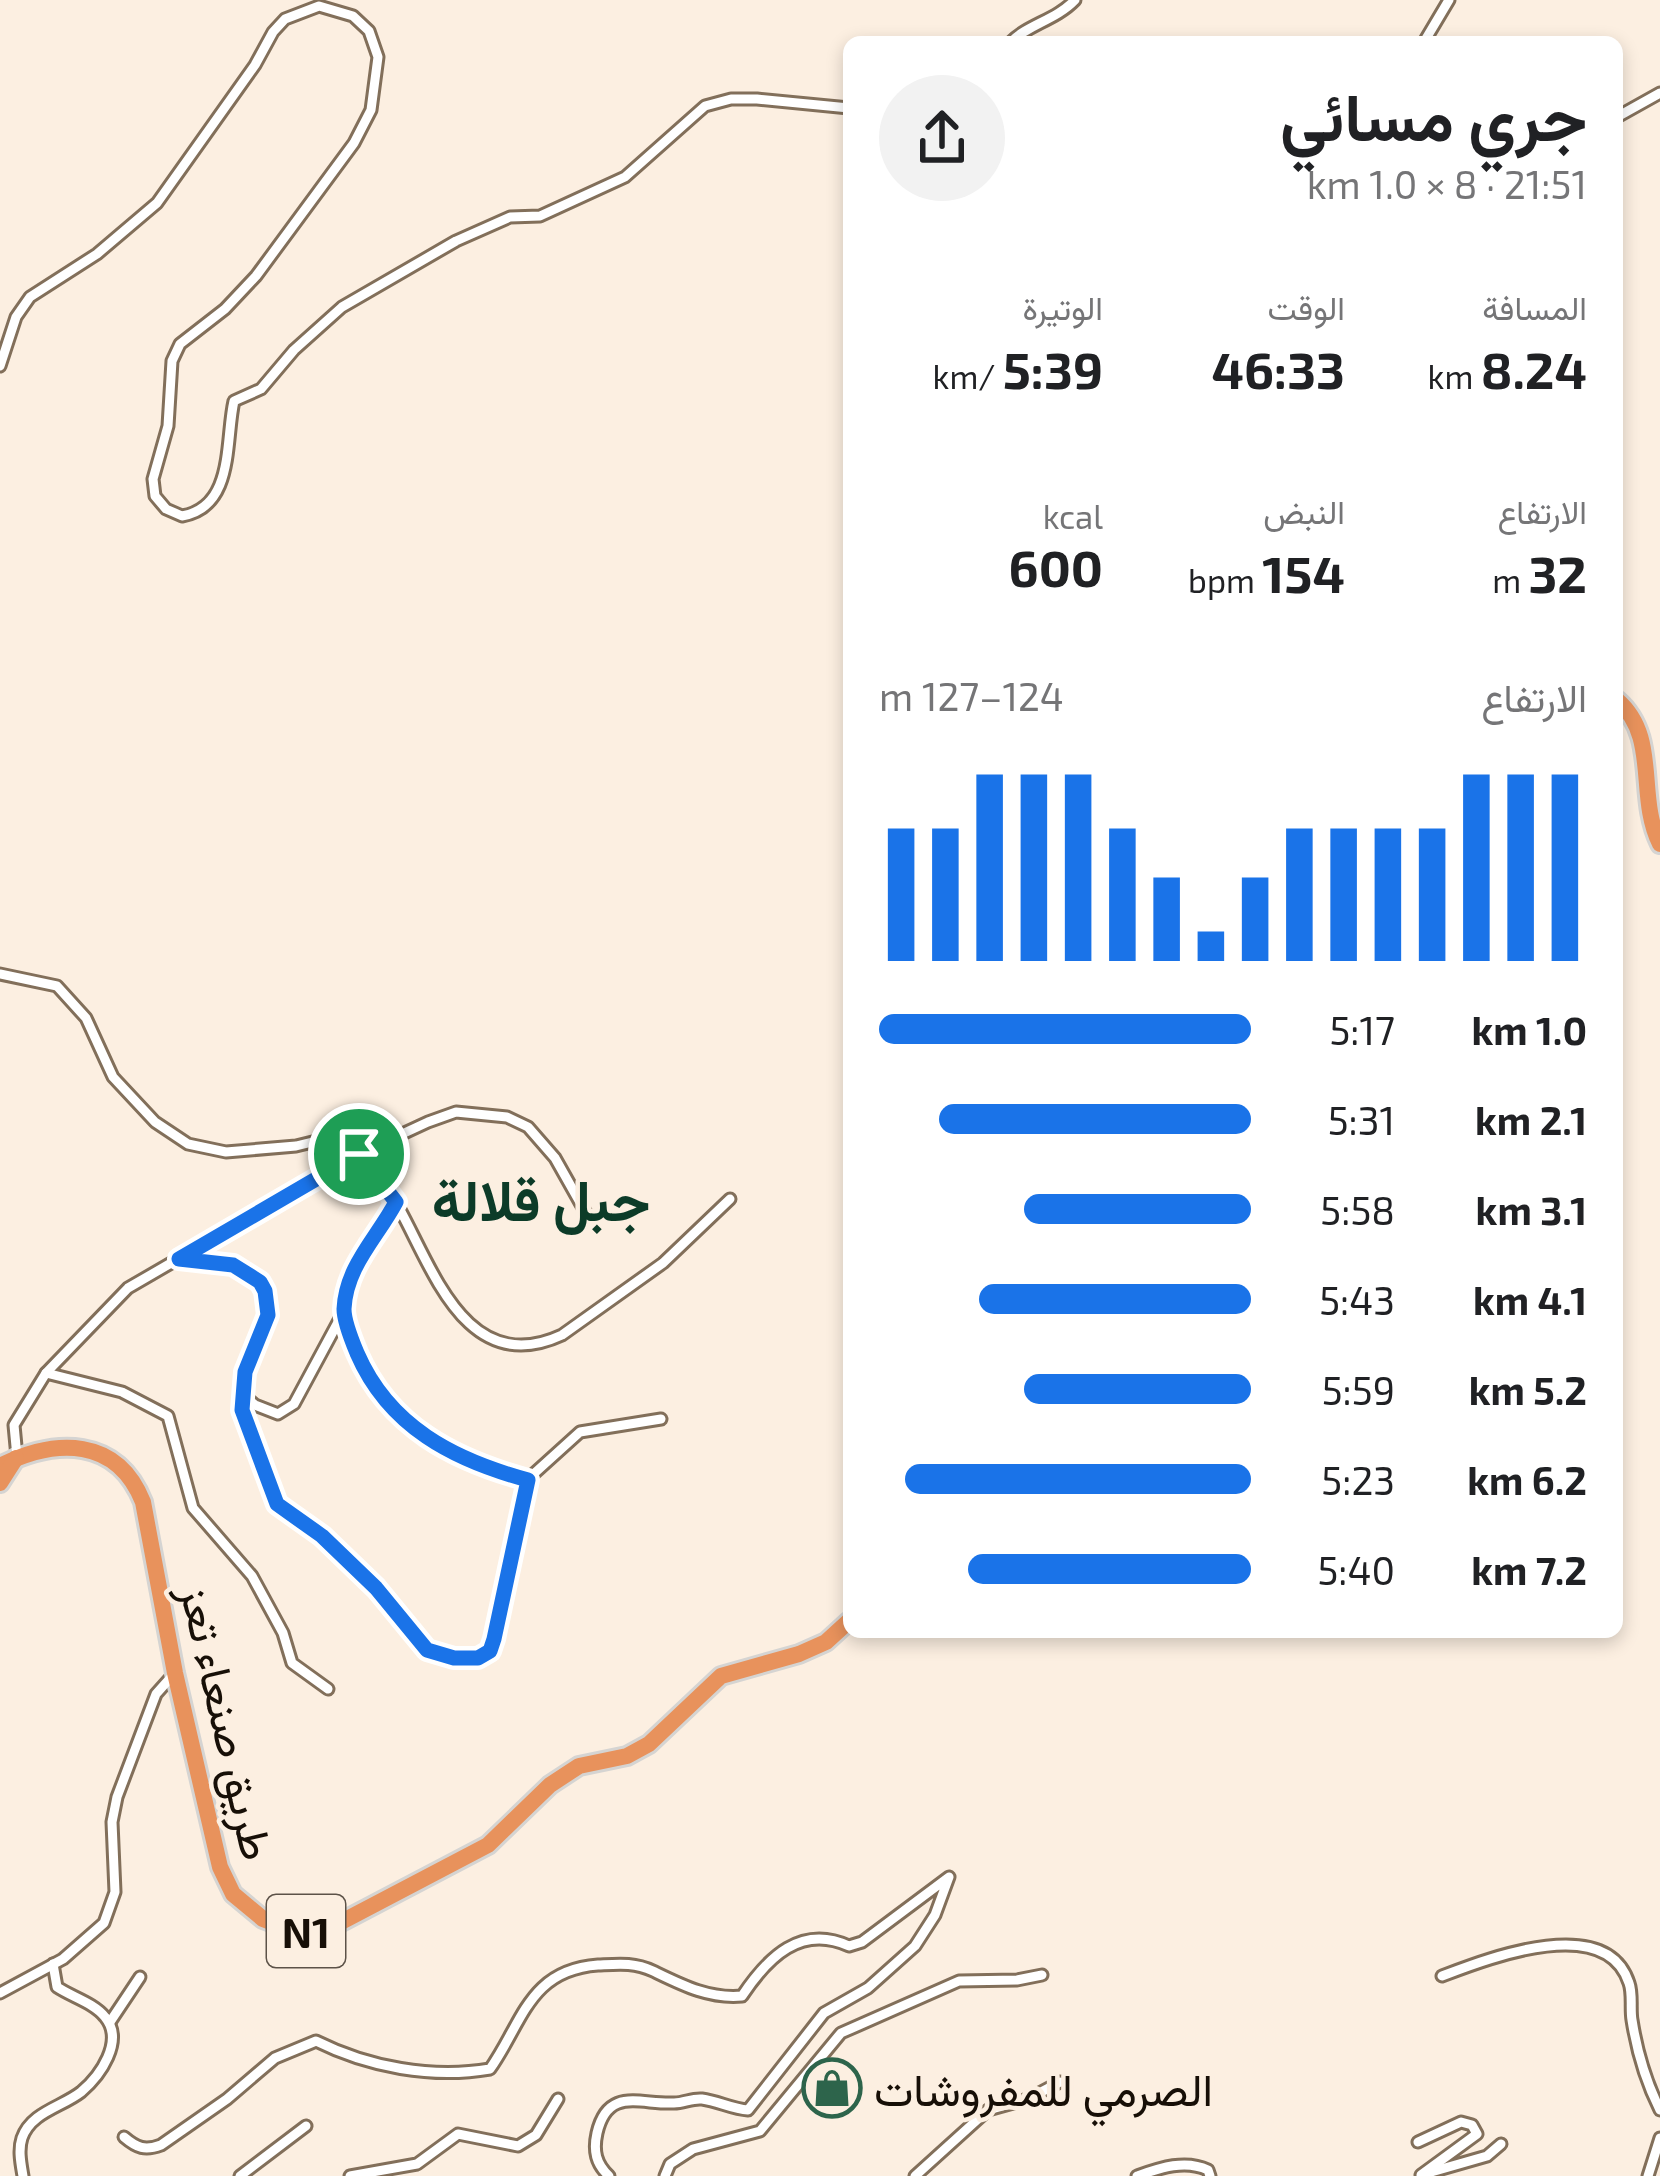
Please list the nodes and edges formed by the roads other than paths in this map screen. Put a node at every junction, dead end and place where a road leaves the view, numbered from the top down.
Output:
1 (1075, 0) edge
2 (1449, 0) edge
3 (1015, 36) edge
4 (1428, 36) edge
5 (1660, 93) edge
6 (843, 107) edge
7 (1623, 114) edge
8 (0, 366) edge
9 (1623, 705) edge
10 (1660, 844) edge
11 (0, 974) edge
12 (359, 1154) junction
13 (730, 1199) dead end
14 (396, 1202) junction
15 (586, 1214) dead end
16 (179, 1259) junction
17 (344, 1312) junction
18 (46, 1373) junction
19 (242, 1394) junction
20 (661, 1419) dead end
21 (8, 1462) edge
22 (528, 1480) junction
23 (0, 1484) edge
24 (843, 1626) edge
25 (175, 1673) junction
26 (328, 1689) dead end
27 (53, 1964) junction
28 (1042, 1975) dead end
29 (1442, 1976) dead end
30 (140, 1977) dead end
31 (0, 1993) edge
32 (110, 2022) junction
33 (1060, 2082) dead end
34 (558, 2099) dead end
35 (1660, 2110) edge
36 (306, 2126) dead end
37 (124, 2137) dead end
38 (1660, 2138) edge
39 (1418, 2142) dead end
40 (1502, 2144) dead end
41 (1419, 2175) edge
42 (23, 2176) edge
43 (240, 2176) edge
44 (350, 2176) edge
45 (609, 2176) edge
46 (665, 2176) edge
47 (915, 2176) edge
48 (1137, 2176) edge
49 (1210, 2176) edge
50 (1648, 2176) edge

1 - 3 street
2 - 4 street
5 - 7 street
6 - 8 street
9 - 10 highway
11 - 12 street
12 - 14 street
12 - 15 street
12 - 16 street
13 - 14 street
14 - 17 street
16 - 18 street
16 - 19 street
17 - 19 street
17 - 22 street
18 - 21 street
18 - 26 street
19 - 22 street
20 - 22 street
21 - 23 highway
21 - 25 highway, طريق صنعاء تعز / N1
24 - 25 highway, طريق صنعاء تعز / N1
25 - 27 street
27 - 31 street
27 - 32 street
28 - 46 street
29 - 35 street
30 - 32 street
32 - 42 street
33 - 47 street
34 - 44 street
36 - 43 street
37 - 45 street
38 - 50 street
39 - 41 street
40 - 41 street
48 - 49 street

